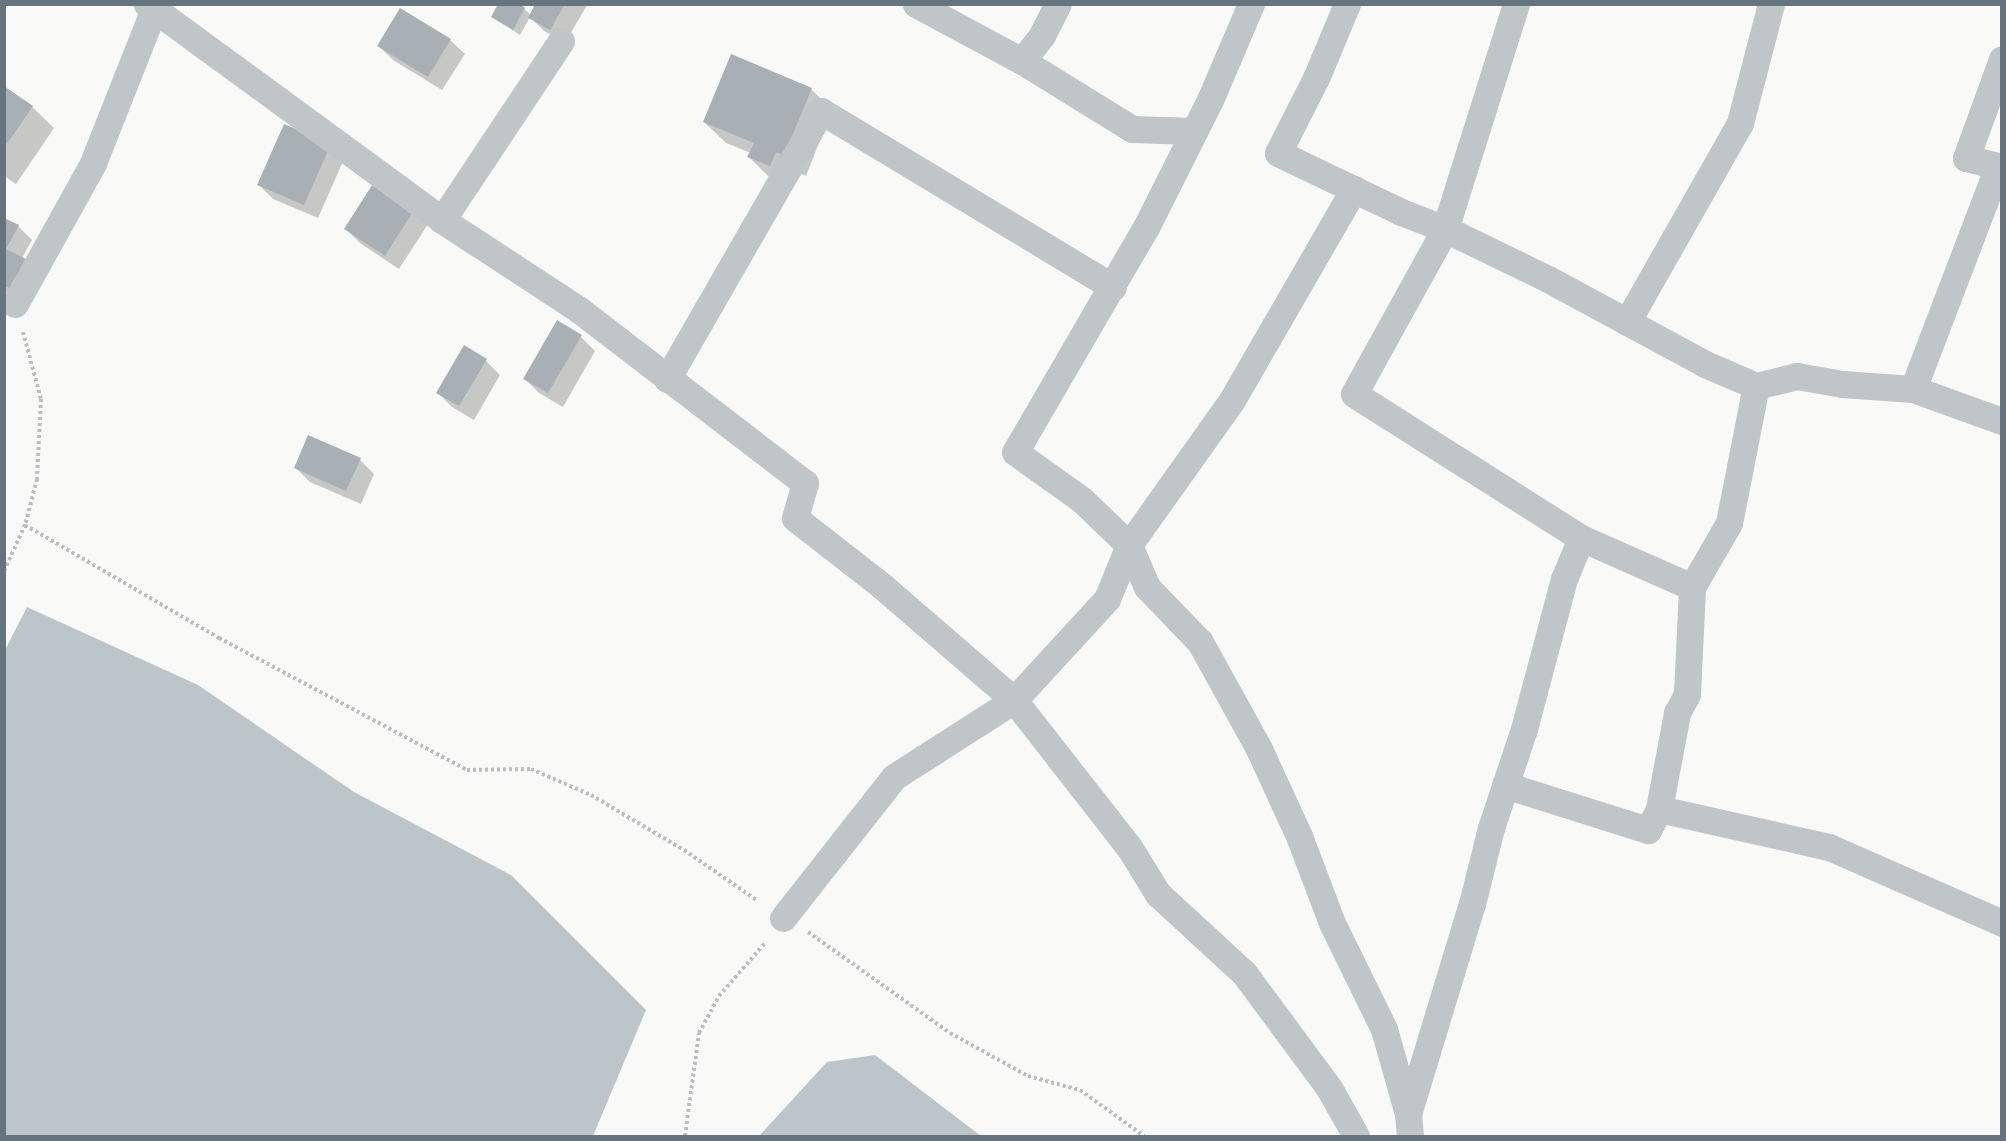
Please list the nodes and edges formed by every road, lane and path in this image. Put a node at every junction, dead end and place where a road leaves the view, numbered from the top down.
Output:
1 (916, 4) edge
2 (1058, 4) edge
3 (1251, 4) edge
4 (1347, 4) edge
5 (1516, 4) edge
6 (1771, 4) edge
7 (152, 6) edge
8 (561, 41) dead end
9 (2001, 59) edge
10 (1022, 61) junction
11 (1194, 131) junction
12 (1354, 189) junction
13 (442, 220) junction
14 (1445, 229) junction
15 (1113, 287) junction
16 (15, 304) joint
17 (1627, 322) junction
18 (667, 379) junction
19 (1756, 386) junction
20 (1913, 389) junction
21 (2001, 421) edge
22 (25, 525) junction
23 (1581, 538) junction
24 (1129, 545) junction
25 (4, 571) edge
26 (1692, 586) junction
27 (1014, 700) junction
28 (1505, 785) junction
29 (1659, 809) junction
30 (783, 918) junction
31 (2001, 923) edge
32 (1409, 1125) edge
33 (686, 1137) edge
34 (1144, 1137) edge
35 (1356, 1137) edge

1 - 10 street
2 - 10 street
3 - 11 street
4 - 12 street
5 - 14 street
6 - 17 street
7 - 13 street
7 - 16 street
8 - 13 street
9 - 20 street
10 - 11 street
11 - 15 street
12 - 14 street
12 - 24 street
13 - 18 street
14 - 17 street
14 - 23 street
15 - 18 street
15 - 24 street
16 - 22 path
17 - 19 street
18 - 27 street
19 - 20 street
19 - 26 street
20 - 21 street
22 - 25 path
22 - 30 path
23 - 26 street
23 - 28 street
24 - 27 street
24 - 32 street
26 - 29 street
27 - 30 street
27 - 35 street
28 - 29 street
28 - 32 street
29 - 31 street
30 - 33 path
30 - 34 path

